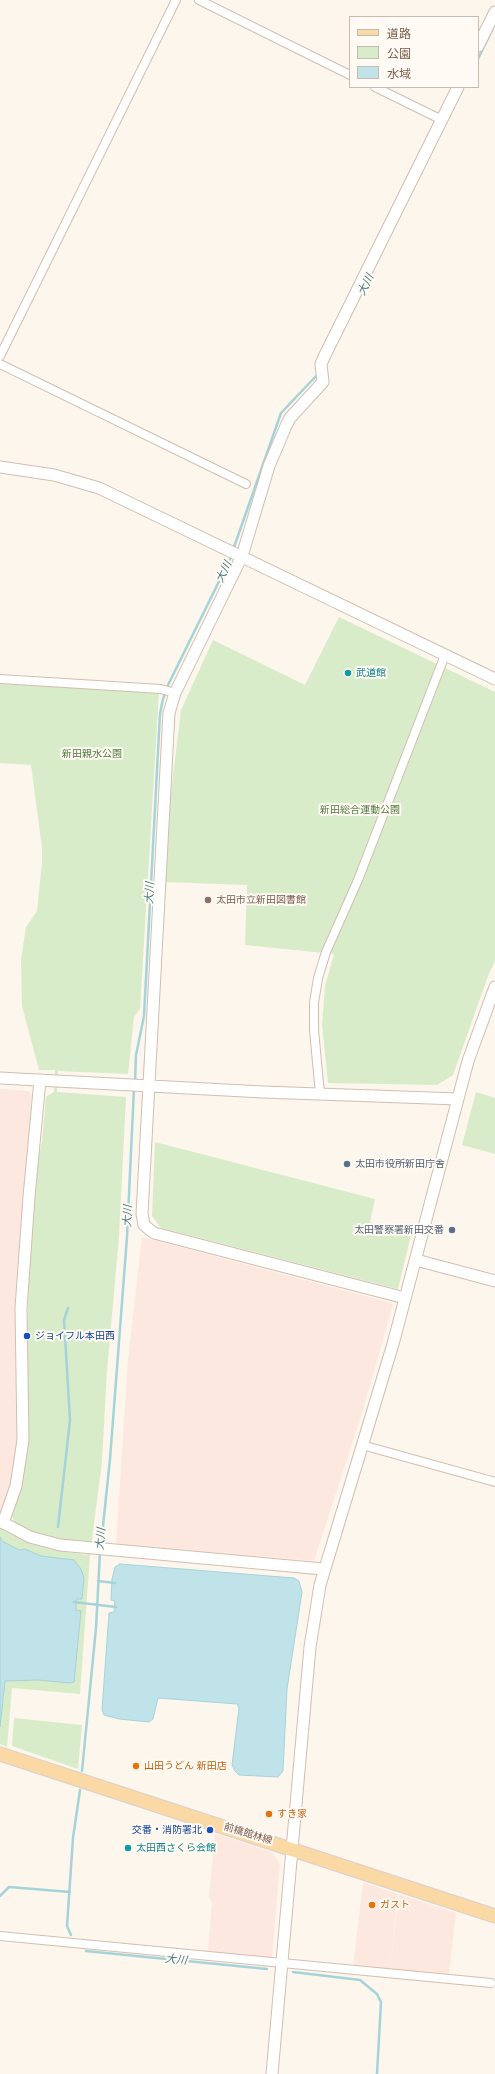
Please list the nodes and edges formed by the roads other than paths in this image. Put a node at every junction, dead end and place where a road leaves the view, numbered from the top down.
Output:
1 (176, 0) edge
2 (199, 0) edge
3 (495, 12) edge
4 (479, 44) edge
5 (349, 74) edge
6 (377, 88) edge
7 (458, 88) edge
8 (442, 120) junction
9 (0, 356) edge
10 (0, 364) edge
11 (0, 467) edge
12 (246, 484) dead end
13 (235, 553) junction
14 (446, 655) junction
15 (0, 679) edge
16 (495, 679) edge
17 (175, 693) junction
18 (495, 987) edge
19 (0, 1078) edge
20 (40, 1080) junction
21 (145, 1086) junction
22 (320, 1094) junction
23 (458, 1099) junction
24 (416, 1260) junction
25 (495, 1281) edge
26 (405, 1298) junction
27 (362, 1445) junction
28 (495, 1482) edge
29 (2, 1522) edge
30 (323, 1569) junction
31 (0, 1754) edge
32 (292, 1848) junction
33 (495, 1916) edge
34 (0, 1936) edge
35 (282, 1963) junction
36 (491, 1982) dead end
37 (272, 2074) edge

1 - 9 street
2 - 5 street
3 - 4 street
6 - 8 street
7 - 8 street
8 - 13 street
10 - 12 street
11 - 13 street
13 - 14 street
13 - 17 street
14 - 16 street
14 - 22 street
15 - 17 street
17 - 21 street
18 - 23 street
19 - 20 street
20 - 21 street
20 - 29 street
21 - 22 street
21 - 26 street
22 - 23 street
23 - 24 street
24 - 25 street
24 - 26 street
26 - 27 street
27 - 28 street
27 - 30 street
29 - 30 street
30 - 32 street
31 - 32 main road, 前橋館林線
32 - 33 main road, 前橋館林線
32 - 35 street
34 - 35 street
35 - 36 street
35 - 37 street

